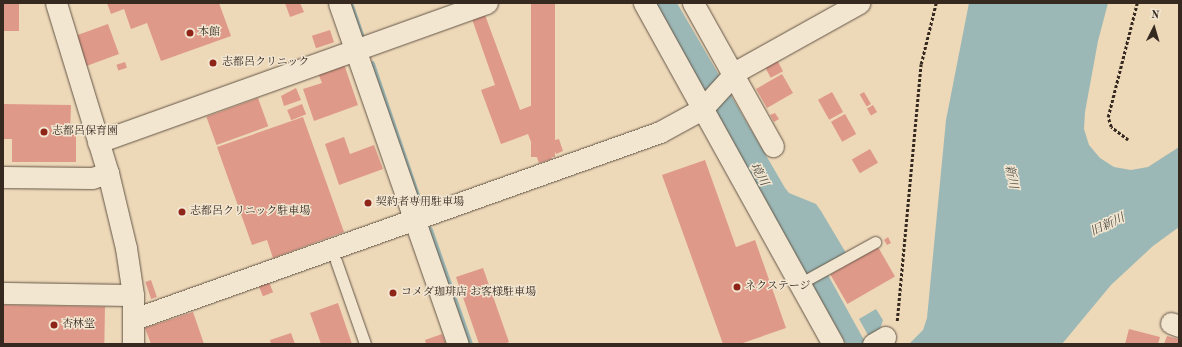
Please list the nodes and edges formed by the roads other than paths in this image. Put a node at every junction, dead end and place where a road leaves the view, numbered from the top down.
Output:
1 (56, 3) edge
2 (339, 3) edge
3 (487, 3) edge
4 (644, 3) edge
5 (693, 3) edge
6 (859, 3) edge
7 (355, 50) junction
8 (731, 78) junction
9 (704, 107) junction
10 (98, 142) junction
11 (773, 146) dead end
12 (108, 173) junction
13 (3, 177) edge
14 (414, 219) junction
15 (875, 242) dead end
16 (336, 261) dead end
17 (802, 283) junction
18 (3, 293) edge
19 (132, 295) junction
20 (134, 319) junction
21 (133, 344) edge
22 (365, 344) edge
23 (458, 344) edge
24 (833, 344) edge

1 - 10 street
2 - 7 street
3 - 7 street
4 - 9 street
5 - 8 street
6 - 8 street
7 - 10 street
7 - 14 street
8 - 9 street
8 - 11 street
9 - 14 street
9 - 17 street
10 - 12 street
12 - 13 street
12 - 19 street
14 - 20 street
14 - 23 street
15 - 17 lane
16 - 22 lane
17 - 24 street
18 - 19 street
19 - 20 street
20 - 21 street

